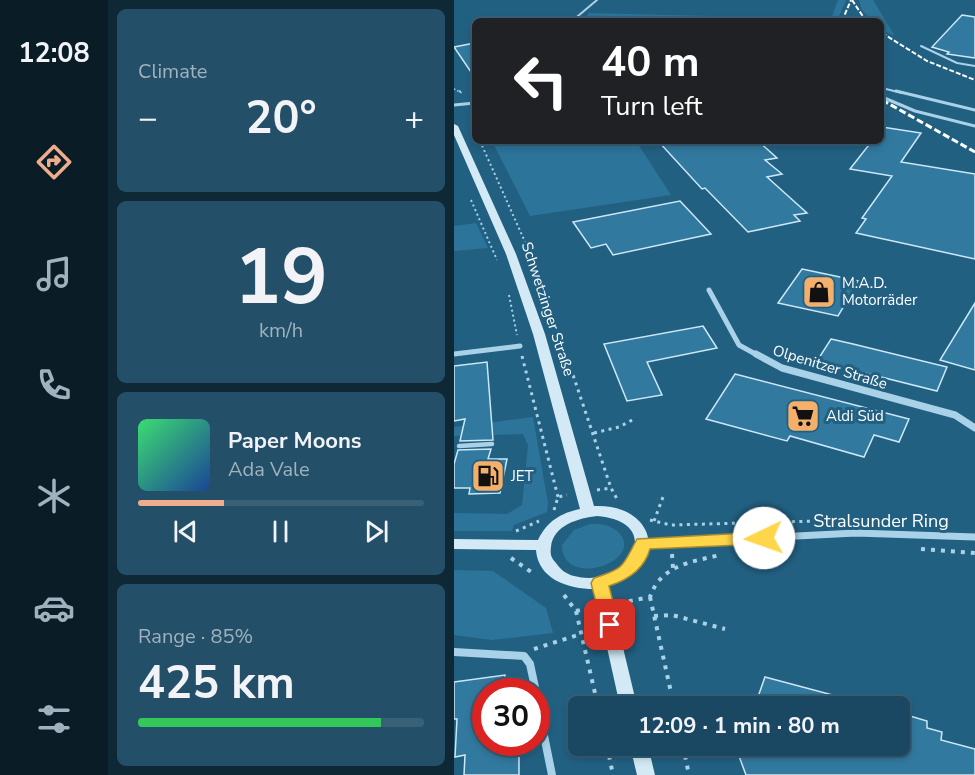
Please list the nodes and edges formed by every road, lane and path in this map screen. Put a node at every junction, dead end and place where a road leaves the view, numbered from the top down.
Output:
1 (597, 0) edge
2 (576, 18) edge
3 (920, 46) dead end
4 (974, 66) edge
5 (884, 88) edge
6 (884, 97) edge
7 (472, 103) edge
8 (454, 105) edge
9 (974, 110) edge
10 (454, 126) edge
11 (974, 126) edge
12 (481, 144) edge
13 (468, 194) dead end
14 (501, 269) dead end
15 (508, 290) dead end
16 (709, 290) dead end
17 (520, 346) junction
18 (454, 354) edge
19 (636, 418) dead end
20 (974, 428) edge
21 (594, 433) junction
22 (492, 444) dead end
23 (459, 446) dead end
24 (611, 488) dead end
25 (558, 497) dead end
26 (663, 497) dead end
27 (588, 511) junction
28 (654, 521) dead end
29 (974, 537) edge
30 (454, 544) edge
31 (643, 544) junction
32 (542, 545) junction
33 (916, 549) dead end
34 (730, 553) dead end
35 (974, 553) edge
36 (600, 583) junction
37 (650, 597) junction
38 (605, 605) junction
39 (654, 616) junction
40 (725, 629) dead end
41 (581, 634) junction
42 (454, 652) edge
43 (524, 656) junction
44 (533, 678) edge
45 (596, 696) edge
46 (627, 696) edge
47 (672, 696) edge
48 (548, 756) edge
49 (609, 756) edge
50 (641, 756) edge
51 (685, 756) edge
52 (552, 775) edge
53 (613, 775) edge
54 (646, 775) edge
55 (689, 775) edge

1 - 2 lane
3 - 4 lane
5 - 9 lane
6 - 11 lane
7 - 8 lane
10 - 27 main road, Schwetzinger Straße
12 - 21 path
13 - 14 path
15 - 17 path
16 - 20 street, Olpenitzer Straße
17 - 18 street
17 - 25 path
19 - 21 path
21 - 24 path
22 - 23 lane
26 - 28 path
27 - 31 main road
27 - 32 main road
29 - 31 street, Stralsunder Ring
30 - 32 main road
31 - 36 main road
32 - 36 main road
33 - 35 path
34 - 37 path
36 - 38 main road
37 - 38 path
37 - 39 path
38 - 41 path
38 - 46 main road
39 - 40 path
39 - 47 path
41 - 43 path
41 - 45 path
42 - 43 street
43 - 44 street
48 - 52 street
49 - 53 path
50 - 54 main road
51 - 55 path

